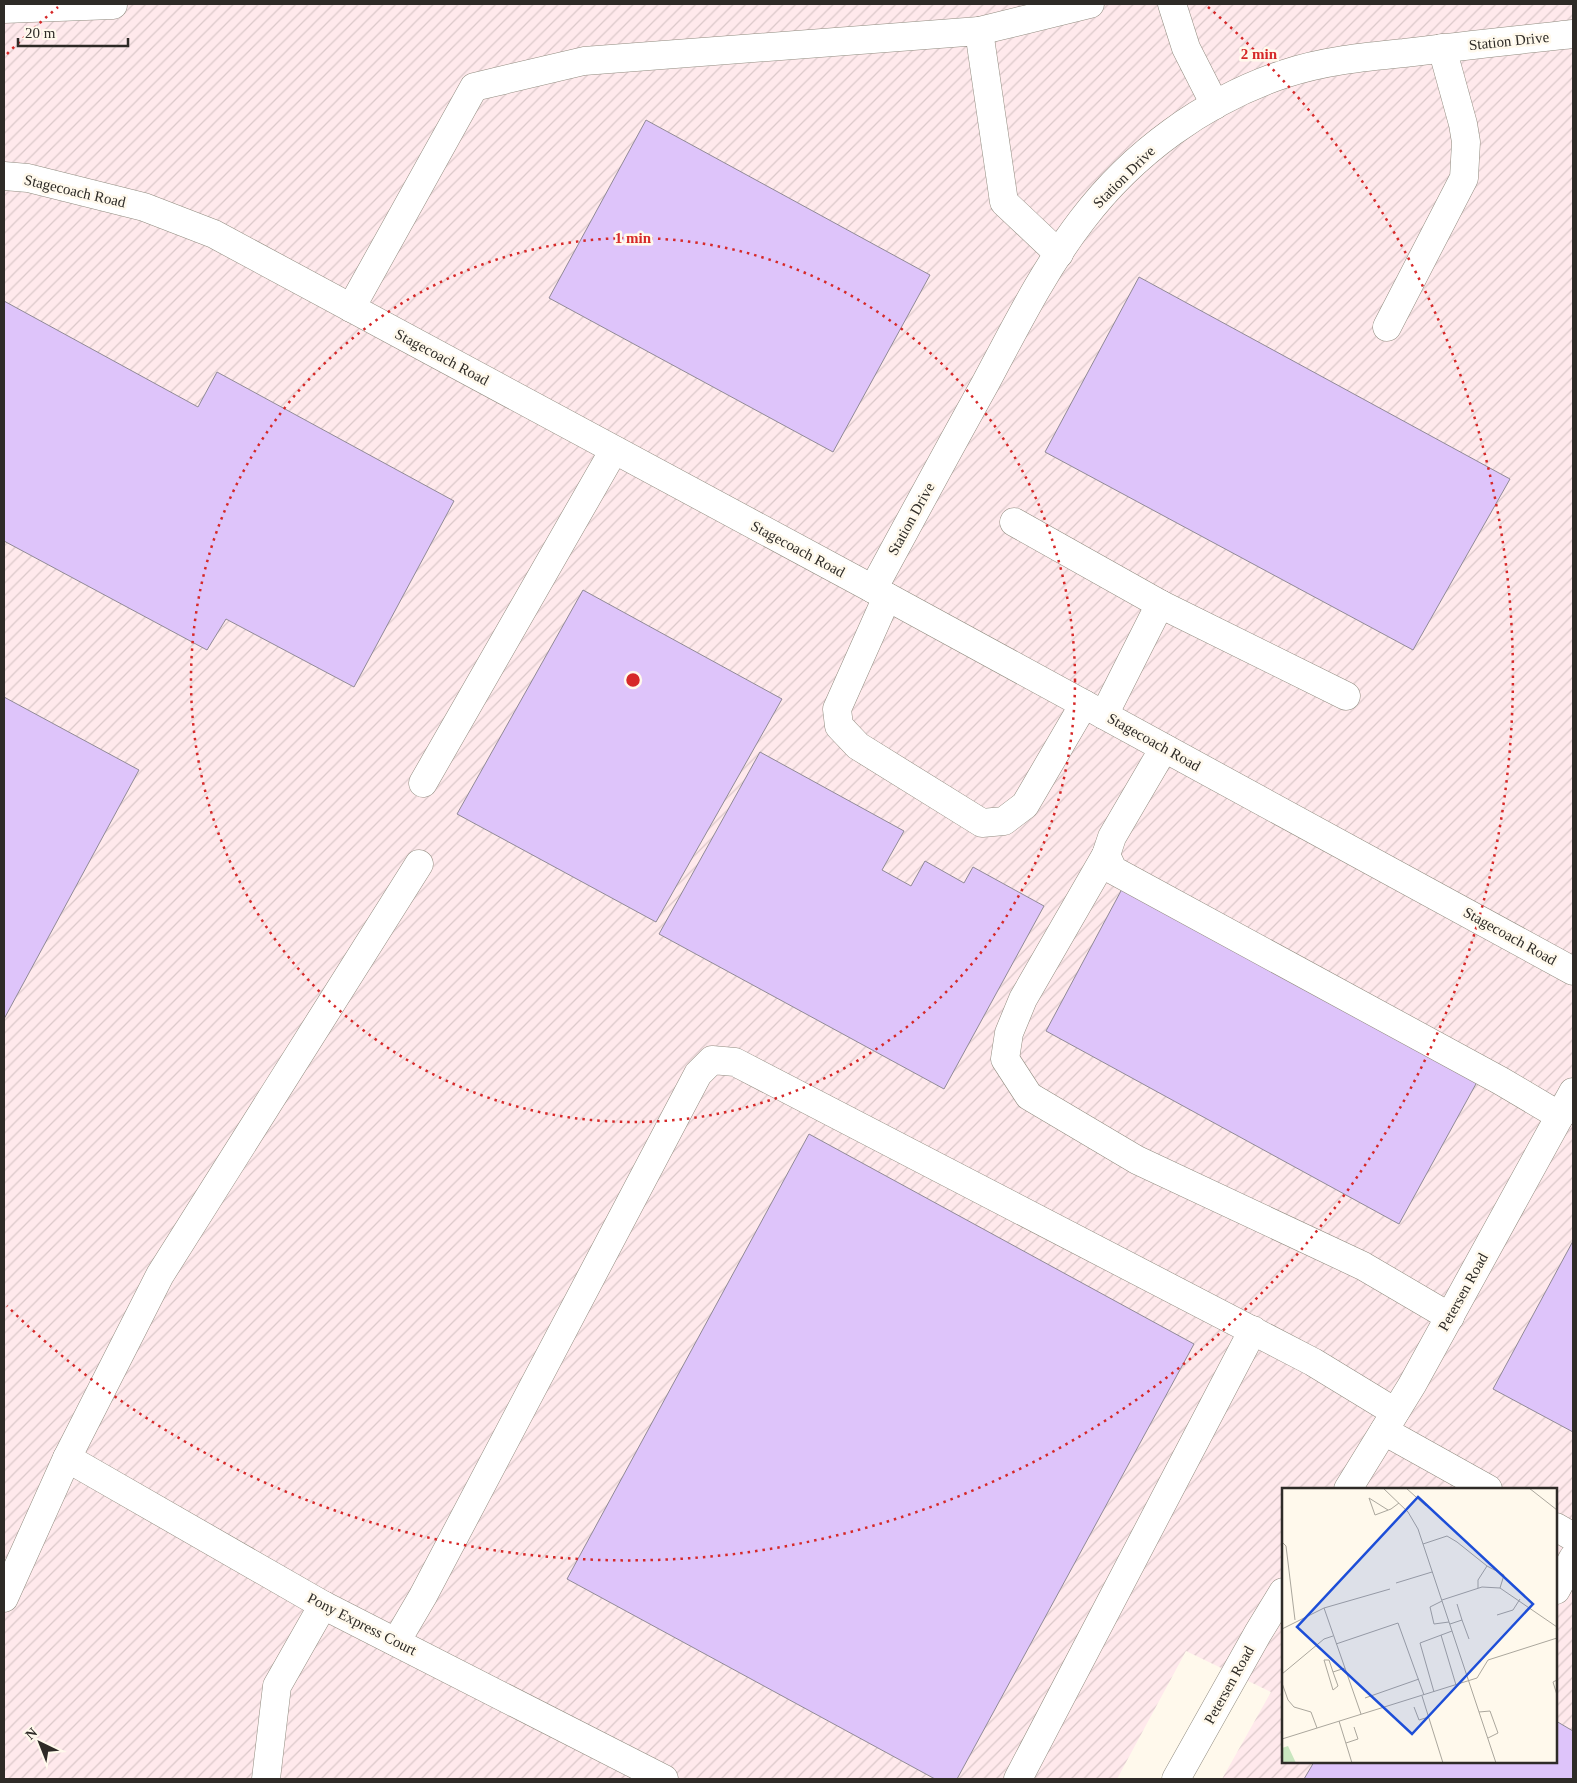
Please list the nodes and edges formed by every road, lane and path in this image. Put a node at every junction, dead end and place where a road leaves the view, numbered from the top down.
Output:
1 (1090, 4) edge
2 (1172, 4) edge
3 (113, 5) dead end
4 (4, 9) edge
5 (979, 31) junction
6 (1573, 34) edge
7 (1442, 48) junction
8 (1215, 105) junction
9 (4, 176) edge
10 (1059, 254) junction
11 (351, 308) junction
12 (1387, 327) dead end
13 (614, 450) junction
14 (1014, 522) dead end
15 (880, 593) junction
16 (1160, 604) junction
17 (1346, 696) dead end
18 (1094, 710) junction
19 (1164, 748) junction
20 (423, 783) dead end
21 (1106, 855) junction
22 (419, 864) dead end
23 (1573, 971) edge
24 (1573, 1092) edge
25 (1560, 1116) junction
26 (1450, 1317) junction
27 (1253, 1330) junction
28 (1390, 1422) junction
29 (67, 1458) junction
30 (1349, 1488) edge
31 (1487, 1488) edge
32 (1557, 1528) edge
33 (1573, 1537) edge
34 (1573, 1558) edge
35 (1557, 1588) edge
36 (1282, 1594) edge
37 (4, 1598) edge
38 (323, 1605) junction
39 (396, 1642) junction
40 (624, 1770) edge
41 (266, 1779) edge
42 (664, 1779) edge
43 (1018, 1779) edge
44 (1176, 1779) edge

1 - 5 street
2 - 8 street
3 - 4 street
5 - 10 street
5 - 11 street
6 - 7 street, Station Drive
7 - 8 street, Station Drive
7 - 12 street
8 - 10 street, Station Drive
9 - 11 street, Stagecoach Road
10 - 15 street, Station Drive
11 - 13 street, Stagecoach Road
13 - 15 street, Stagecoach Road
13 - 20 street
14 - 16 street
15 - 18 street, Stagecoach Road
15 - 18 street, Station Drive
16 - 17 street
16 - 18 street, Station Drive
18 - 19 street, Stagecoach Road
19 - 21 street
19 - 23 street, Stagecoach Road
21 - 25 street
21 - 26 street
22 - 29 street
24 - 25 street, Petersen Road
25 - 26 street, Petersen Road
26 - 28 street, Petersen Road
27 - 28 street
27 - 39 street
27 - 43 street
28 - 30 street, Petersen Road
28 - 31 street
29 - 37 street
29 - 38 street, Pony Express Court
32 - 33 street
34 - 35 street
36 - 44 street, Petersen Road
38 - 39 street, Pony Express Court
38 - 41 street
39 - 40 street, Pony Express Court
40 - 42 street, Pony Express Court

